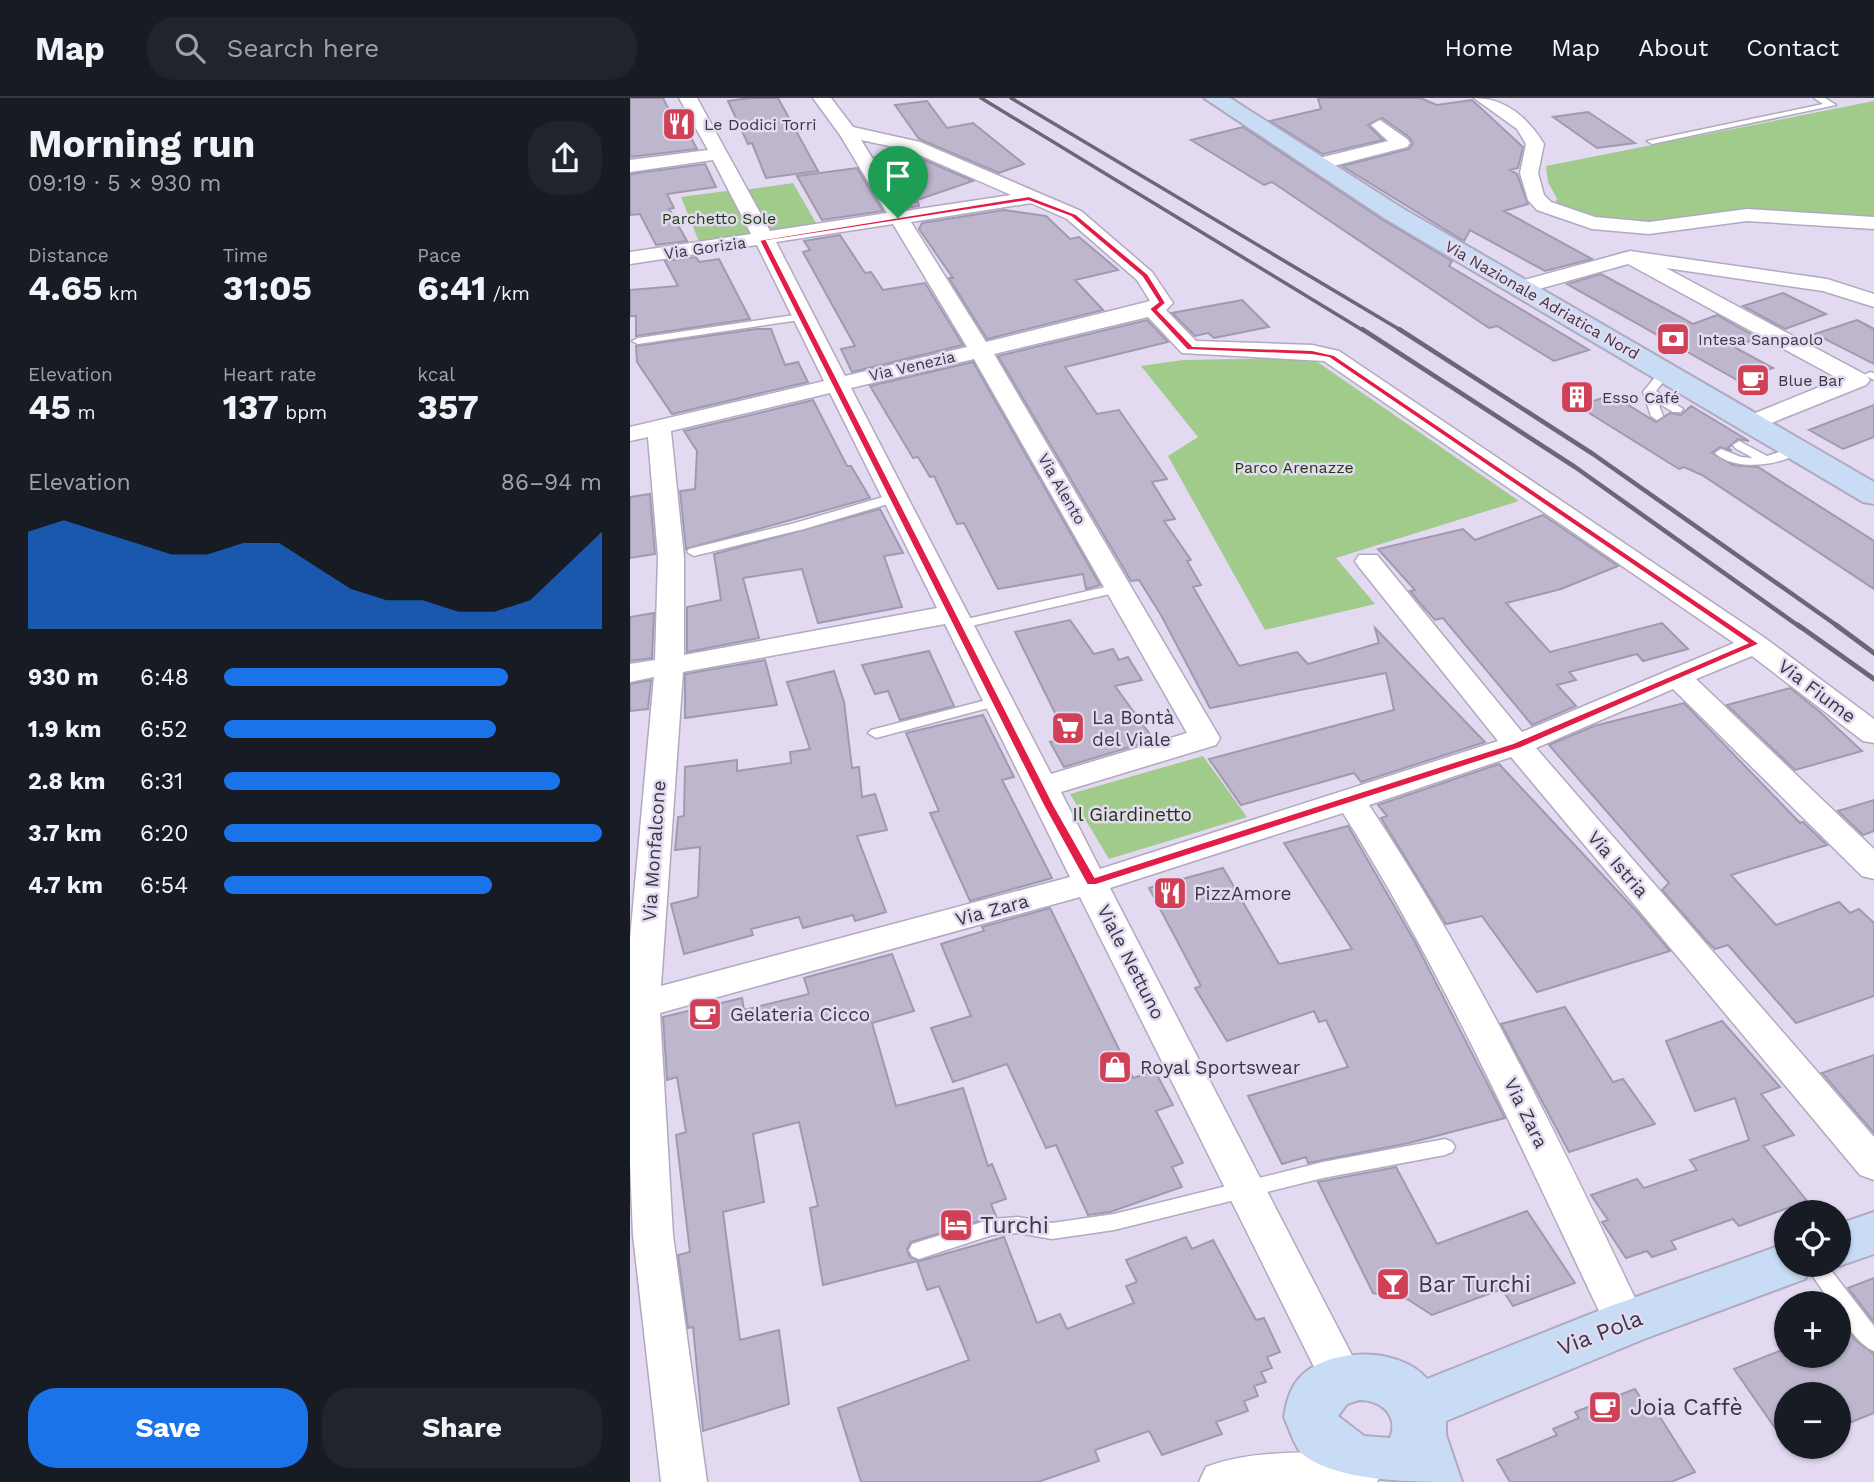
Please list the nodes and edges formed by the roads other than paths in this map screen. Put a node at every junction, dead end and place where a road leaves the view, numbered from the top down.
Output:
1 (688, 98) edge
2 (822, 98) edge
3 (1215, 98) edge
4 (1483, 98) edge
5 (1818, 98) edge
6 (1380, 125) dead end
7 (849, 132) junction
8 (1652, 141) dead end
9 (718, 154) junction
10 (1314, 165) junction
11 (630, 166) edge
12 (1029, 198) junction
13 (898, 218) junction
14 (1874, 223) edge
15 (763, 240) junction
16 (1630, 257) junction
17 (630, 258) edge
18 (1521, 288) junction
19 (1874, 301) edge
20 (1153, 309) junction
21 (802, 317) junction
22 (638, 341) dead end
23 (982, 350) junction
24 (1869, 377) edge
25 (1657, 382) junction
26 (835, 383) junction
27 (1677, 409) dead end
28 (1657, 416) dead end
29 (644, 431) edge
30 (1745, 434) junction
31 (1797, 450) junction
32 (1721, 453) dead end
33 (1765, 460) junction
34 (1874, 495) edge
35 (893, 498) junction
36 (694, 552) dead end
37 (1368, 561) dead end
38 (1118, 588) junction
39 (956, 619) junction
40 (1755, 644) junction
41 (668, 668) junction
42 (630, 673) edge
43 (1678, 678) junction
44 (998, 701) junction
45 (876, 733) dead end
46 (1874, 734) edge
47 (1517, 745) junction
48 (1040, 788) junction
49 (1350, 800) junction
50 (1874, 868) edge
51 (1091, 882) junction
52 (636, 1006) edge
53 (1445, 1147) dead end
54 (1874, 1164) edge
55 (1246, 1189) junction
56 (1874, 1233) edge
57 (1851, 1241) edge
58 (919, 1250) dead end
59 (1774, 1269) edge
60 (1824, 1277) edge
61 (1626, 1323) junction
62 (1874, 1342) edge
63 (1342, 1379) junction
64 (1423, 1442) edge
65 (1372, 1477) edge
66 (684, 1482) edge
67 (1222, 1482) edge

1 - 9 street, Viale Nettuno
2 - 7 street, Via Alento
3 - 10 main road, Via Nazionale Adriatica Nord
4 - 14 street
5 - 8 lane
6 - 10 street
7 - 12 street
7 - 13 street, Via Alento
9 - 11 street
9 - 15 street, Viale Nettuno
10 - 18 main road, Via Nazionale Adriatica Nord
12 - 13 street, Via Gorizia
12 - 20 street
13 - 15 street, Via Gorizia
13 - 23 street, Via Alento
15 - 17 street, Via Gorizia
15 - 21 street, Viale Nettuno
16 - 18 street
16 - 19 street
16 - 24 street
18 - 25 main road, Via Nazionale Adriatica Nord
20 - 23 street, Via Venezia
20 - 40 street, Via Fiume
21 - 22 lane
21 - 26 street, Viale Nettuno
23 - 26 street, Via Venezia
23 - 38 street, Via Alento
24 - 30 street
25 - 27 lane
25 - 28 lane
25 - 30 main road, Via Nazionale Adriatica Nord
26 - 29 street, Via Venezia
26 - 35 street, Viale Nettuno
29 - 41 street, Via Monfalcone
30 - 31 main road, Via Nazionale Adriatica Nord
30 - 33 lane
31 - 33 lane
31 - 34 main road, Via Nazionale Adriatica Nord
32 - 33 lane
35 - 36 lane
35 - 39 street, Viale Nettuno
37 - 47 street, Via Istria
38 - 39 lane
38 - 48 street, Via Alento
39 - 41 street
39 - 44 street, Viale Nettuno
40 - 43 street, Via Zara
40 - 46 street, Via Fiume
41 - 42 street
41 - 52 street, Via Monfalcone
43 - 47 street, Via Zara
43 - 50 street
44 - 45 lane
44 - 48 street, Viale Nettuno
47 - 49 street, Via Zara
47 - 54 street, Via Istria
48 - 51 street, Viale Nettuno
49 - 51 street, Via Zara
49 - 61 street, Via Zara
51 - 52 street, Via Zara
51 - 55 street, Viale Nettuno
52 - 66 street, Via Monfalcone
53 - 55 lane
55 - 58 lane
55 - 63 street, Viale Nettuno
56 - 57 main road
59 - 61 main road, Via Pola
60 - 62 lane
61 - 64 main road, Via Pola
63 - 64 main road
63 - 65 main road
64 - 65 main road
65 - 67 street

